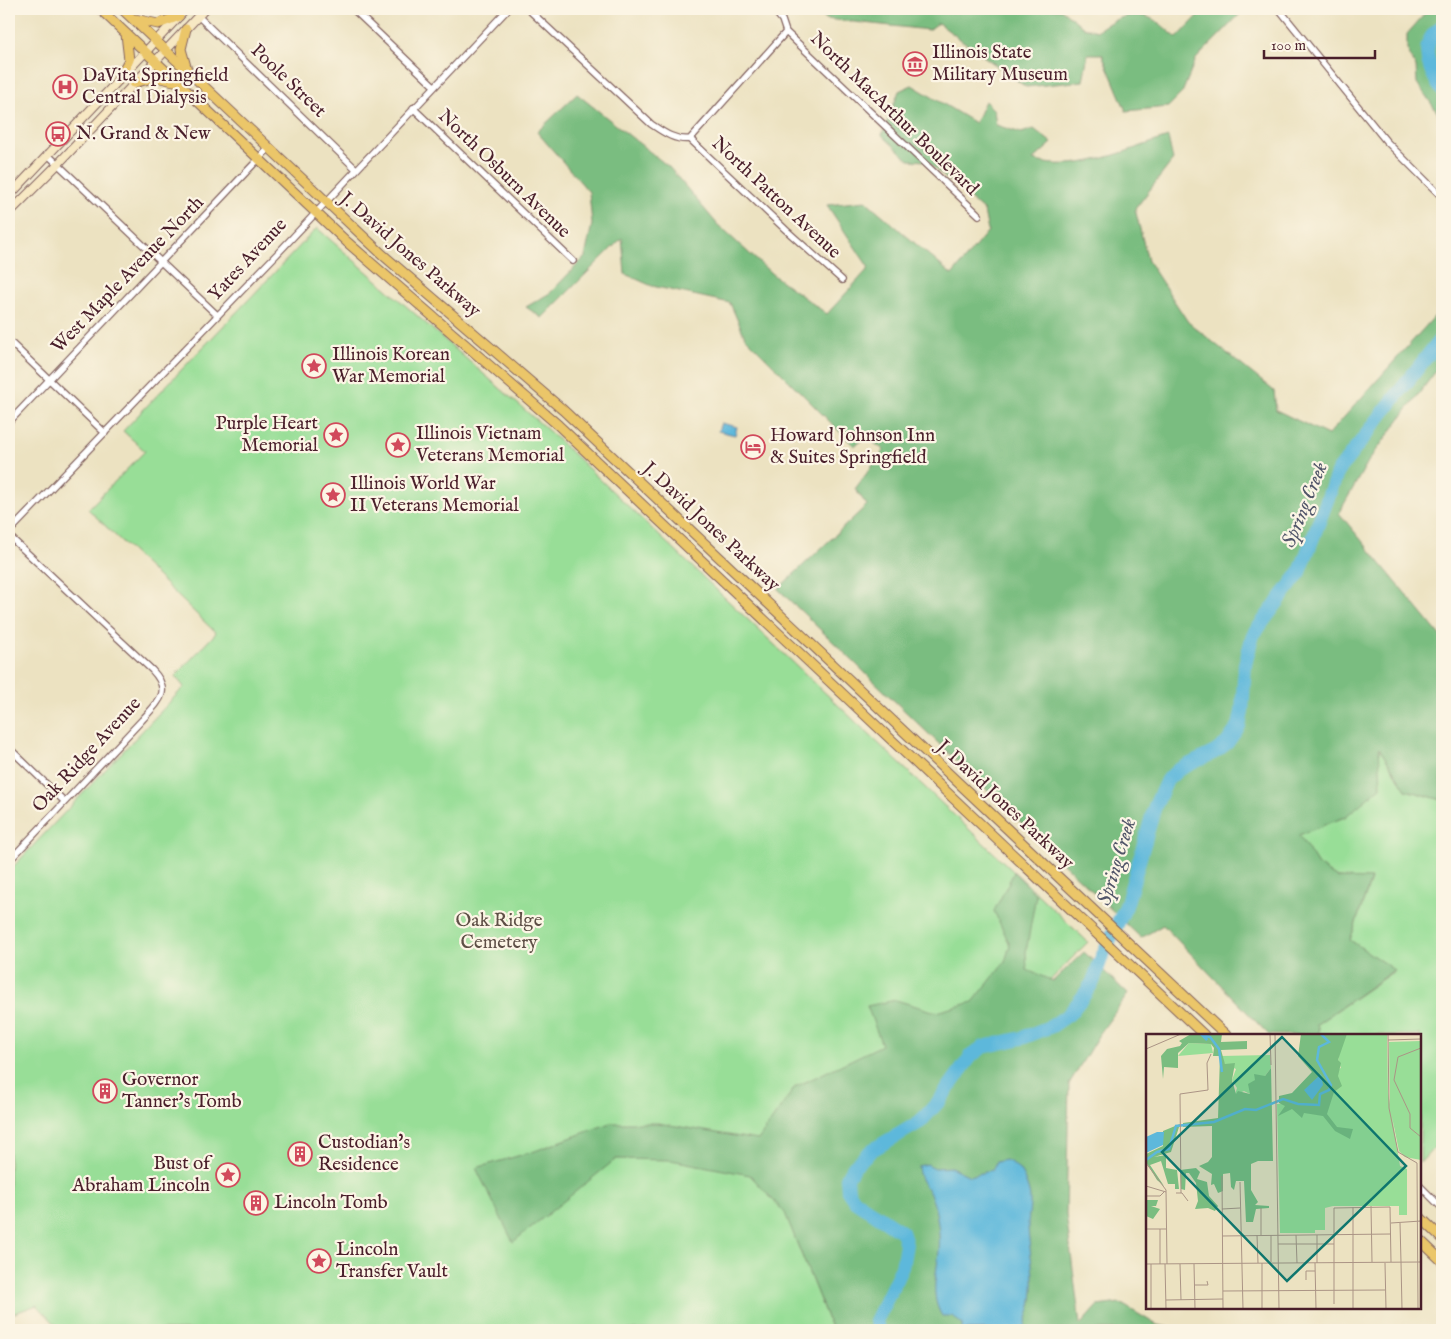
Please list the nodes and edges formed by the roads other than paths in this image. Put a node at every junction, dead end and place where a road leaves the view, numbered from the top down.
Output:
1 (100, 9) edge
2 (122, 9) edge
3 (205, 9) edge
4 (353, 9) edge
5 (508, 9) edge
6 (528, 9) edge
7 (773, 9) edge
8 (1279, 9) edge
9 (182, 12) edge
10 (198, 16) junction
11 (132, 18) junction
12 (186, 29) junction
13 (786, 32) junction
14 (126, 33) junction
15 (155, 41) junction
16 (146, 51) junction
17 (165, 51) junction
18 (156, 61) junction
19 (188, 72) junction
20 (118, 80) junction
21 (134, 83) junction
22 (179, 83) junction
23 (434, 86) junction
24 (413, 108) junction
25 (690, 139) junction
26 (269, 148) junction
27 (48, 154) junction
28 (260, 159) junction
29 (58, 164) junction
30 (356, 169) junction
31 (9, 196) edge
32 (1442, 197) edge
33 (325, 202) junction
34 (9, 212) edge
35 (316, 212) junction
36 (979, 216) dead end
37 (574, 261) dead end
38 (161, 262) junction
39 (842, 280) dead end
40 (217, 315) junction
41 (9, 341) edge
42 (49, 380) junction
43 (9, 422) edge
44 (105, 434) junction
45 (9, 534) edge
46 (9, 748) edge
47 (64, 801) junction
48 (9, 861) edge
49 (1203, 1034) edge
50 (1224, 1034) edge
51 (1421, 1187) edge
52 (1442, 1208) edge
53 (1421, 1218) edge
54 (1442, 1238) edge
55 (1421, 1241) edge
56 (1442, 1261) edge

1 - 14 main road, J. David Jones Parkway
2 - 11 main road, J. David Jones Parkway
3 - 10 main road
4 - 23 street, North Osburn Avenue
5 - 23 street, Yates Avenue
6 - 25 street, North Patton Avenue
7 - 13 street, North MacArthur Boulevard
8 - 32 street
9 - 11 main road
9 - 15 main road
10 - 12 main road
10 - 30 street, Poole Street
11 - 15 main road, J. David Jones Parkway
12 - 17 main road
12 - 19 main road
13 - 25 street
13 - 36 street, North MacArthur Boulevard
14 - 16 main road, J. David Jones Parkway
14 - 20 main road
15 - 16 main road
15 - 17 main road, J. David Jones Parkway
16 - 18 main road, J. David Jones Parkway
16 - 20 main road
17 - 18 main road
17 - 19 main road, J. David Jones Parkway
18 - 21 main road
18 - 22 main road, J. David Jones Parkway
19 - 26 main road, J. David Jones Parkway
20 - 27 main road
21 - 22 main road
21 - 29 main road
22 - 28 main road, J. David Jones Parkway
23 - 24 street, Yates Avenue
24 - 30 street, Yates Avenue
24 - 37 street, North Osburn Avenue
25 - 39 street, North Patton Avenue
26 - 28 street, West Maple Avenue North
26 - 33 main road, J. David Jones Parkway
27 - 29 street
27 - 31 main road
28 - 35 main road, J. David Jones Parkway
28 - 38 street, West Maple Avenue North
29 - 34 main road
29 - 38 street
30 - 33 street, Yates Avenue
33 - 35 street, Yates Avenue
33 - 50 main road, J. David Jones Parkway
35 - 40 street, Yates Avenue
35 - 49 main road, J. David Jones Parkway
38 - 40 street
38 - 42 street, West Maple Avenue North
40 - 44 street, Yates Avenue
41 - 42 street
42 - 43 street, West Maple Avenue North
42 - 44 street
44 - 45 street, Yates Avenue
45 - 47 street, Oak Ridge Avenue
46 - 47 street
47 - 48 street, Oak Ridge Avenue
51 - 52 street
53 - 54 main road
55 - 56 main road

